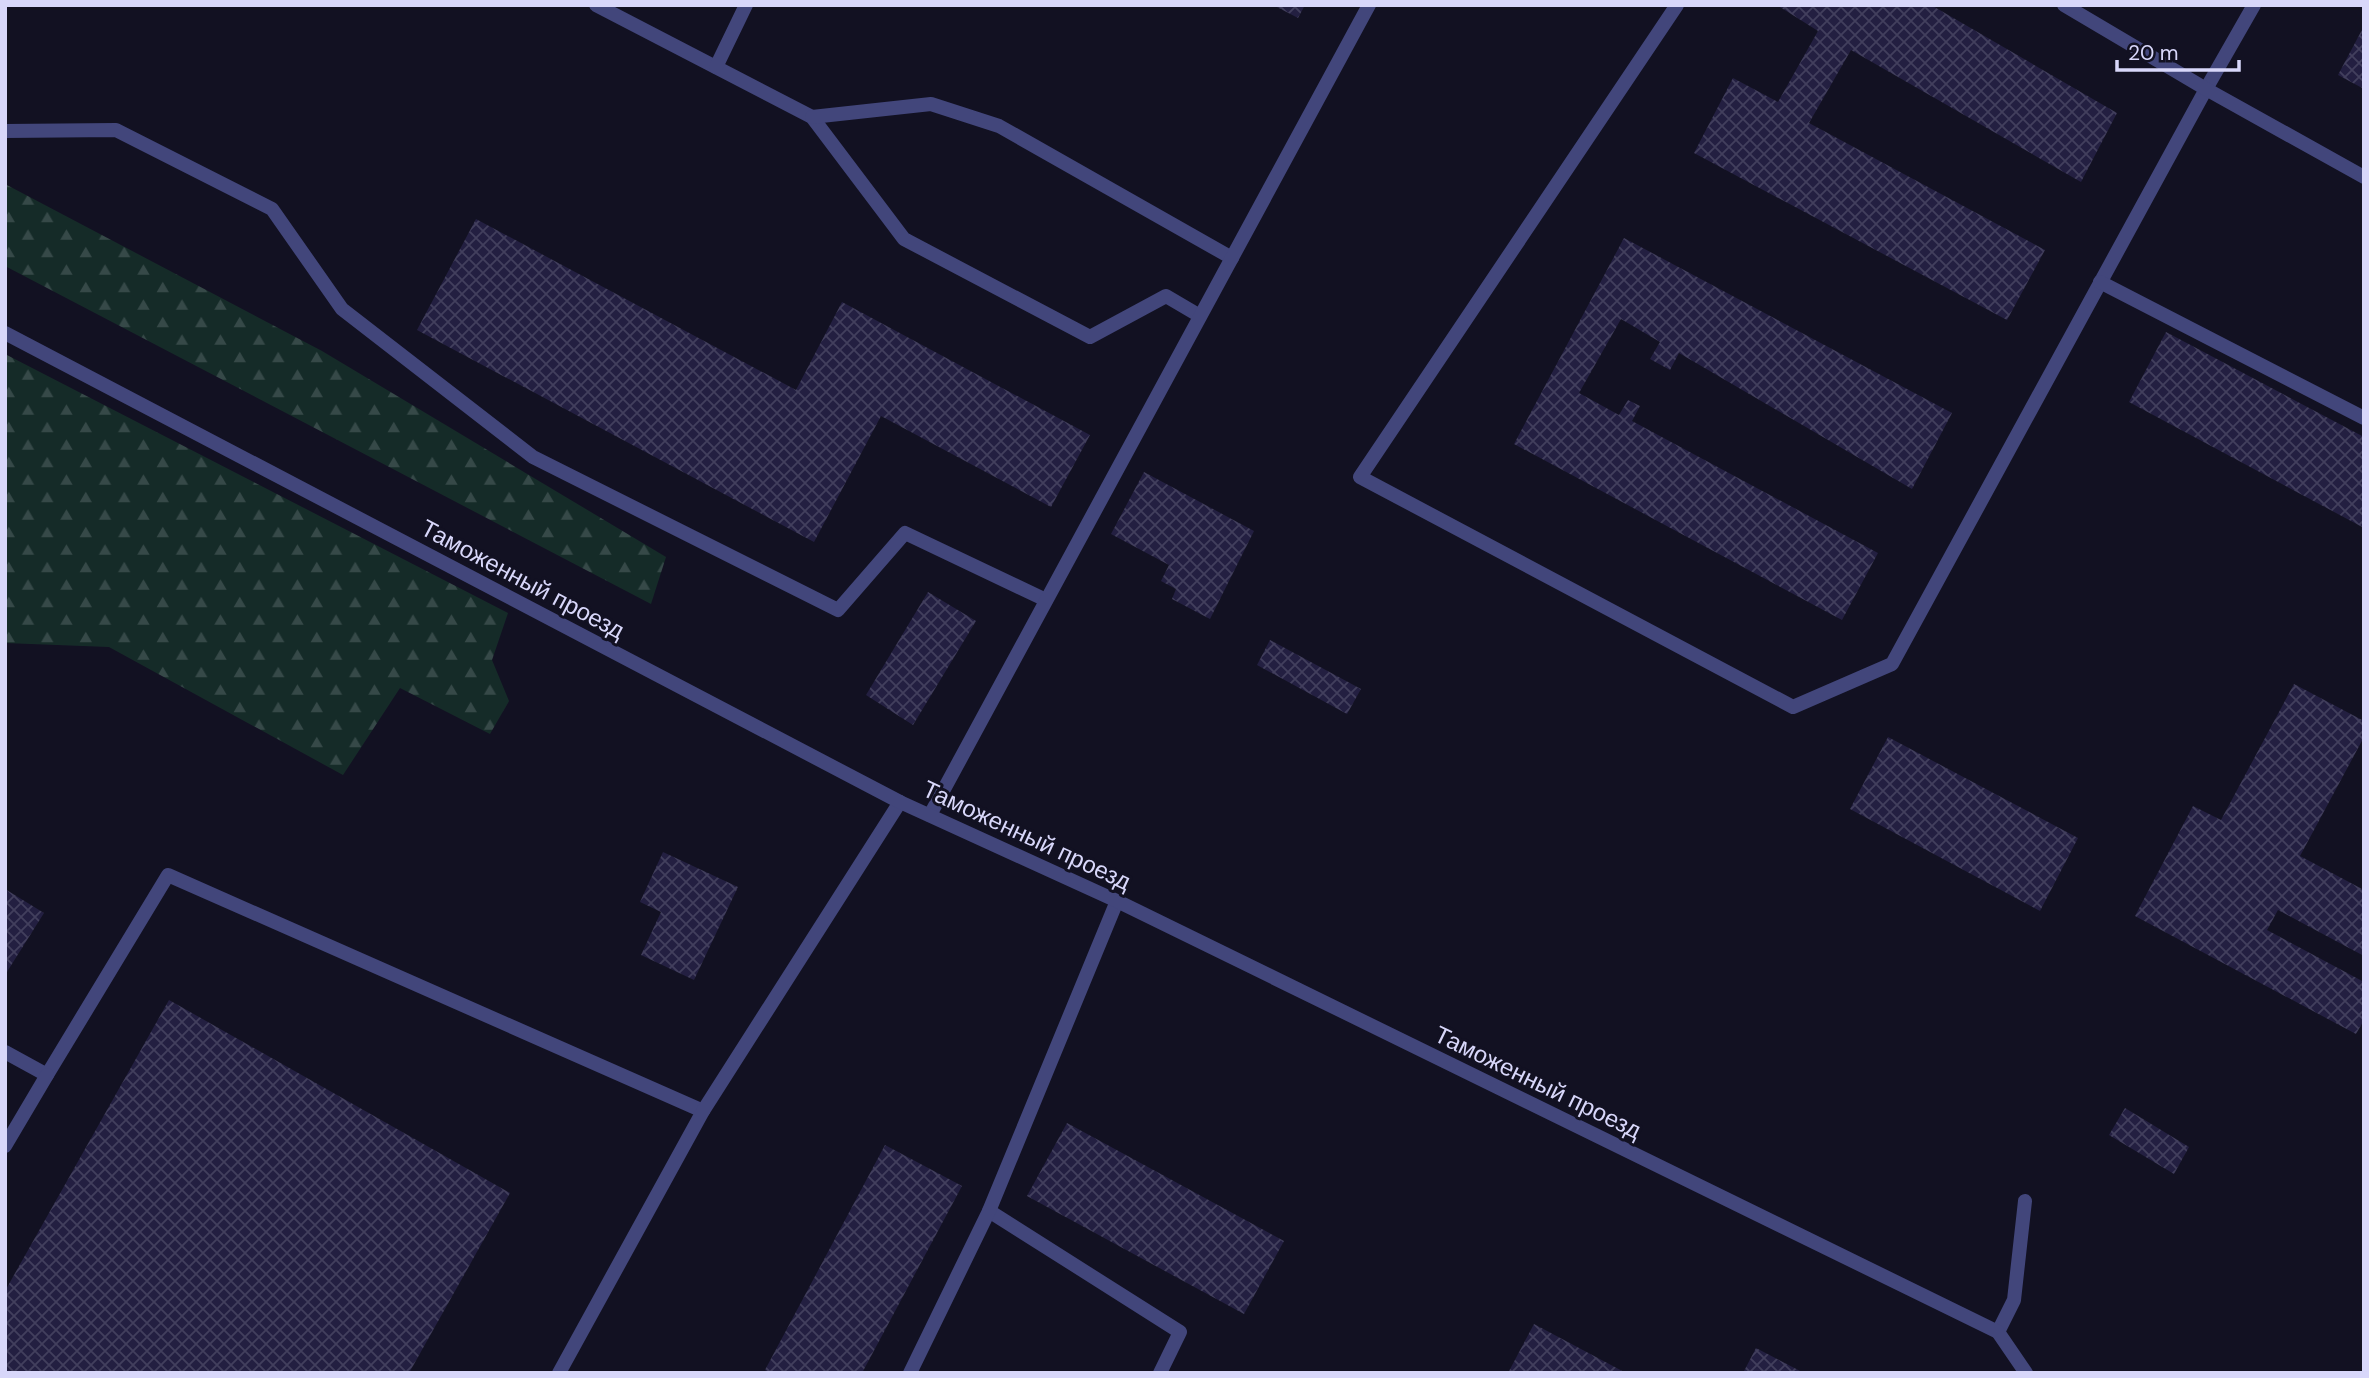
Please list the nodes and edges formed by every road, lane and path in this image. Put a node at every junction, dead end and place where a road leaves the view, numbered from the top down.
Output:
1 (596, 5) edge
2 (746, 5) edge
3 (1369, 5) edge
4 (1677, 5) edge
5 (2064, 5) edge
6 (2254, 5) edge
7 (716, 67) junction
8 (2206, 89) junction
9 (812, 117) junction
10 (5, 131) edge
11 (2364, 177) edge
12 (1232, 258) junction
13 (2100, 282) junction
14 (1200, 316) junction
15 (5, 333) edge
16 (2364, 418) edge
17 (1046, 600) junction
18 (900, 802) junction
19 (930, 815) junction
20 (1117, 901) junction
21 (5, 1052) edge
22 (47, 1075) junction
23 (703, 1111) junction
24 (5, 1146) edge
25 (2025, 1200) dead end
26 (989, 1211) junction
27 (1998, 1332) junction
28 (559, 1373) edge
29 (910, 1373) edge
30 (1160, 1373) edge
31 (2026, 1373) edge

1 - 7 street
2 - 7 street
3 - 12 street
4 - 13 street
5 - 8 street
6 - 8 street
7 - 9 street
8 - 11 street
8 - 13 street
9 - 12 street
9 - 14 street
10 - 17 street
12 - 14 street
13 - 16 street
14 - 17 street
15 - 18 street, Таможенный проезд
17 - 19 street
18 - 19 street, Таможенный проезд
18 - 23 street
19 - 20 street, Таможенный проезд
20 - 26 street
20 - 27 street, Таможенный проезд
21 - 22 street
22 - 23 street
22 - 24 street
23 - 28 street
25 - 27 street
26 - 29 street
26 - 30 street
27 - 31 street, Таможенный проезд

